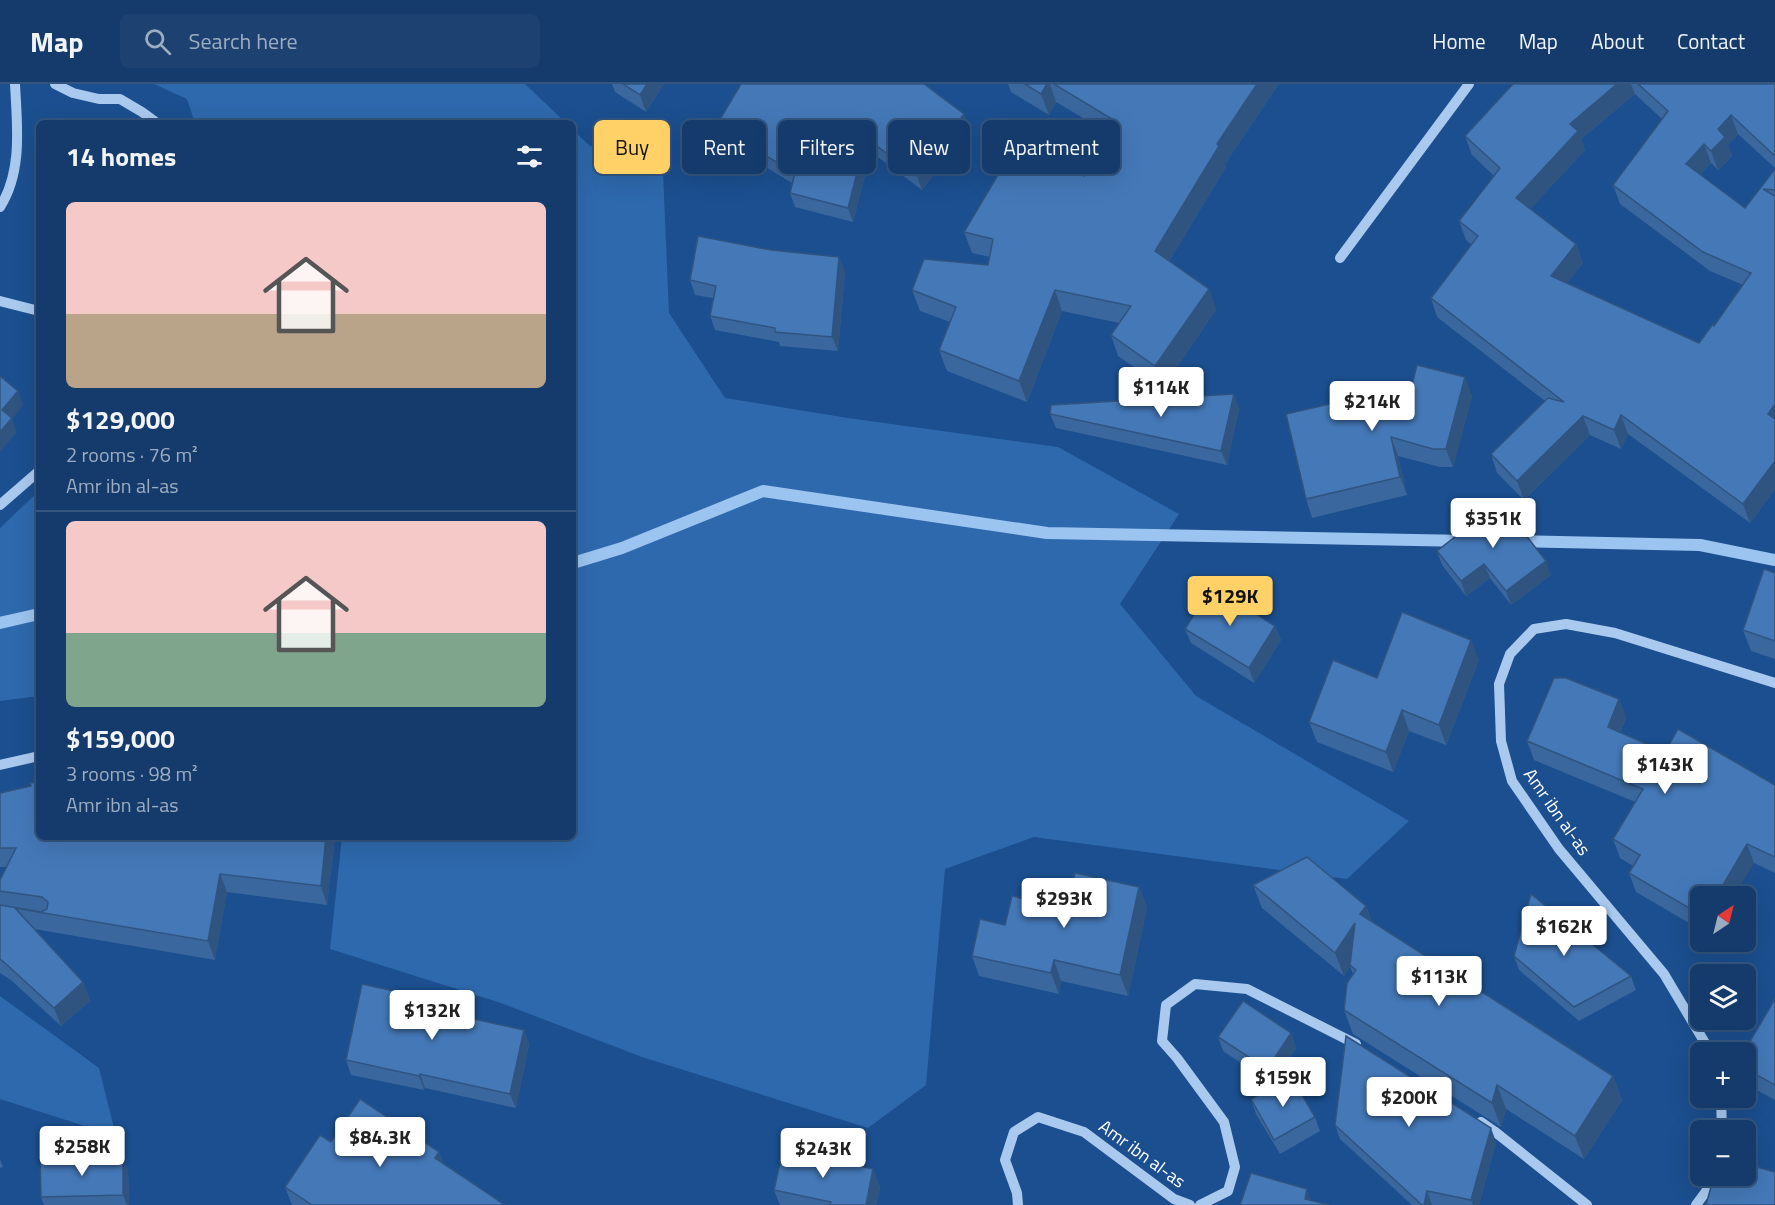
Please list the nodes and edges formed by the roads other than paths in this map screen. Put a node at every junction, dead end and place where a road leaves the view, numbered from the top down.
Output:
1 (15, 84) edge
2 (55, 84) edge
3 (1469, 84) edge
4 (153, 120) edge
5 (0, 207) edge
6 (1340, 258) dead end
7 (0, 301) edge
8 (36, 310) edge
9 (36, 474) edge
10 (0, 505) edge
11 (1775, 683) edge
12 (36, 757) edge
13 (0, 765) edge
14 (1704, 1042) edge
15 (1365, 1050) edge
16 (1468, 1114) edge
17 (1710, 1186) edge
18 (1018, 1205) edge
19 (1190, 1205) edge
20 (1200, 1205) edge
21 (1587, 1205) edge
22 (1696, 1205) edge

1 - 5 street
2 - 4 street
3 - 6 street
7 - 8 street
9 - 10 street
11 - 14 street, Amr ibn al-as
12 - 13 street
15 - 20 street, Amr ibn al-as
16 - 21 street
17 - 22 street
18 - 19 street, Amr ibn al-as

